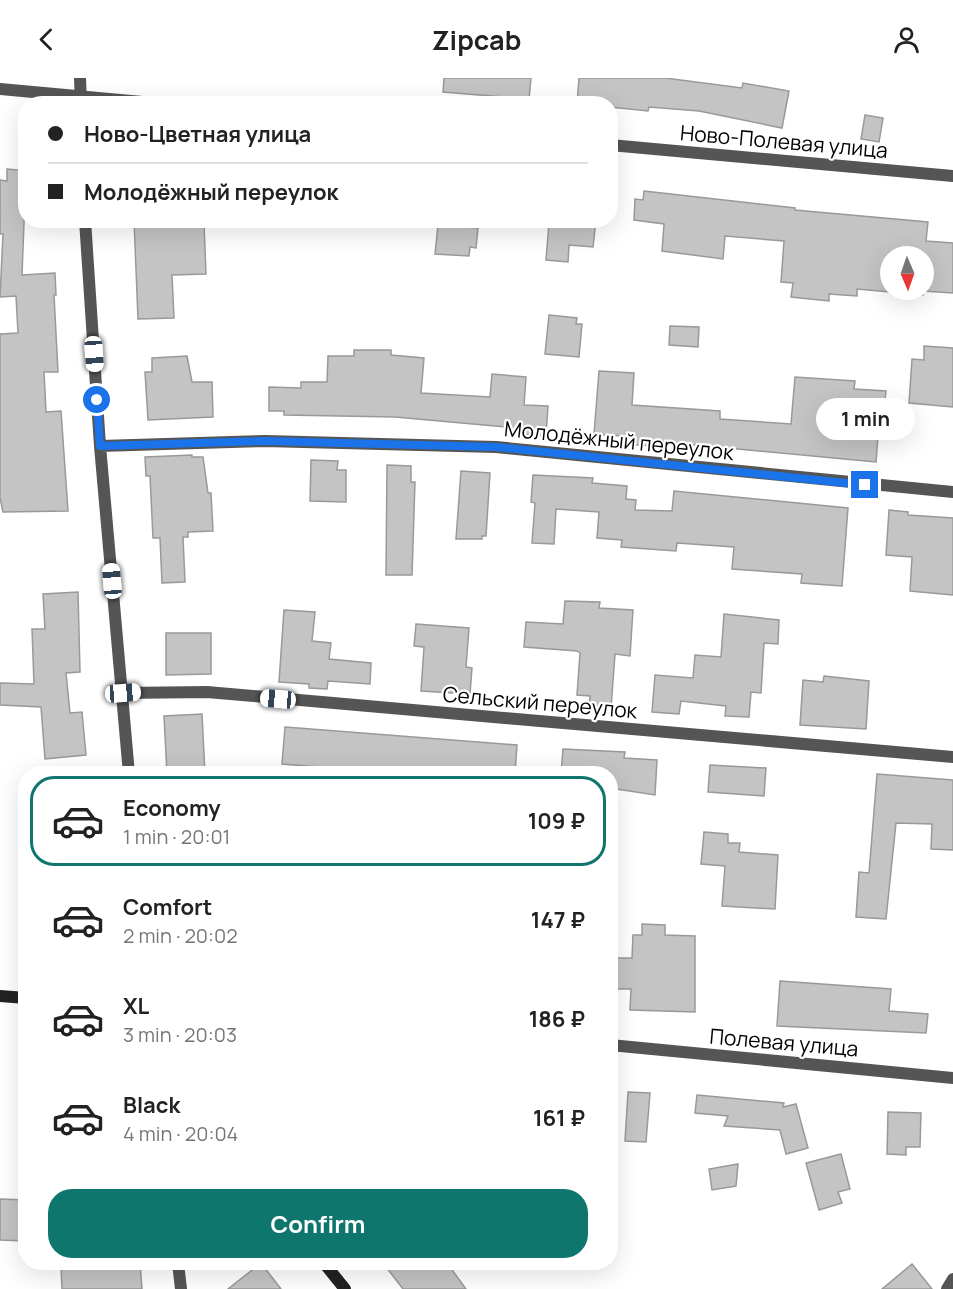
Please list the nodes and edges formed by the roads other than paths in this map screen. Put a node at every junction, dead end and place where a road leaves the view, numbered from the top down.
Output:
1 (80, 78) edge
2 (0, 89) edge
3 (52, 96) edge
4 (81, 96) edge
5 (618, 146) edge
6 (953, 176) edge
7 (86, 228) edge
8 (100, 446) junction
9 (953, 492) edge
10 (123, 693) junction
11 (953, 757) edge
12 (128, 766) edge
13 (0, 996) edge
14 (18, 997) edge
15 (618, 1047) edge
16 (953, 1078) edge
17 (179, 1270) edge
18 (330, 1270) edge
19 (953, 1280) edge
20 (181, 1289) edge
21 (345, 1289) edge
22 (947, 1289) edge

1 - 4 street
2 - 3 street
5 - 6 street, Ново-Полевая улица
7 - 8 street
8 - 9 street, Молодёжный переулок
8 - 10 street
10 - 11 street, Сельский переулок
10 - 12 street
13 - 14 main road
15 - 16 street, Полевая улица
17 - 20 street
18 - 21 main road
19 - 22 street

